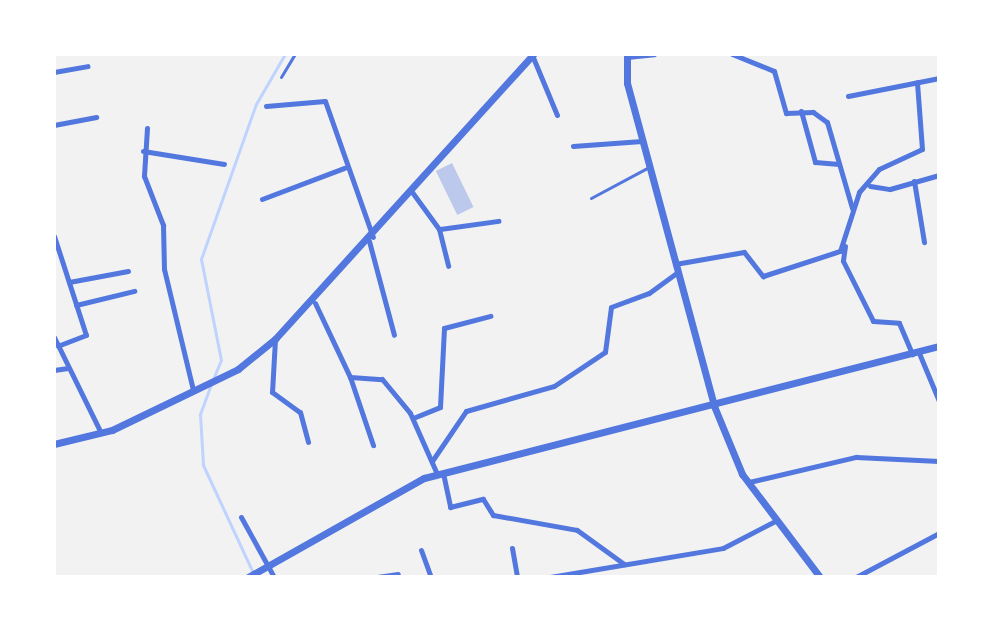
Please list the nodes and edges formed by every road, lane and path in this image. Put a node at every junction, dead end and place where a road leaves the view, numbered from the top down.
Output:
1 (295, 54) edge
2 (532, 54) edge
3 (654, 54) edge
4 (732, 54) edge
5 (627, 55) edge
6 (87, 66) dead end
7 (54, 72) edge
8 (281, 77) dead end
9 (939, 78) edge
10 (917, 82) junction
11 (848, 96) dead end
12 (266, 106) dead end
13 (801, 111) junction
14 (557, 115) dead end
15 (96, 117) dead end
16 (54, 125) edge
17 (147, 128) dead end
18 (642, 141) junction
19 (573, 146) dead end
20 (143, 151) junction
21 (224, 164) dead end
22 (839, 164) junction
23 (649, 167) junction
24 (344, 168) junction
25 (939, 175) edge
26 (914, 181) junction
27 (870, 186) junction
28 (412, 192) junction
29 (591, 198) dead end
30 (262, 199) dead end
31 (852, 209) junction
32 (498, 221) dead end
33 (439, 229) junction
34 (54, 236) edge
35 (371, 239) junction
36 (924, 242) dead end
37 (845, 245) junction
38 (448, 266) dead end
39 (676, 268) junction
40 (128, 271) dead end
41 (69, 282) junction
42 (134, 291) dead end
43 (315, 303) junction
44 (76, 305) junction
45 (490, 316) dead end
46 (394, 335) dead end
47 (54, 337) edge
48 (275, 339) junction
49 (58, 346) junction
50 (939, 346) edge
51 (915, 354) junction
52 (68, 368) junction
53 (54, 370) edge
54 (350, 377) junction
55 (197, 389) junction
56 (939, 401) edge
57 (714, 406) junction
58 (413, 418) junction
59 (101, 433) junction
60 (308, 442) dead end
61 (54, 444) edge
62 (373, 445) dead end
63 (432, 461) junction
64 (939, 461) edge
65 (440, 473) junction
66 (749, 482) junction
67 (241, 517) dead end
68 (777, 520) junction
69 (939, 533) edge
70 (512, 548) dead end
71 (421, 550) dead end
72 (624, 564) junction
73 (266, 566) junction
74 (398, 574) dead end
75 (250, 576) edge
76 (274, 577) edge
77 (377, 577) edge
78 (431, 577) edge
79 (517, 577) edge
80 (550, 577) edge
81 (820, 577) edge
82 (856, 577) edge

1 - 8 lane
2 - 14 street
2 - 28 street
3 - 5 street
4 - 13 street
5 - 18 street
6 - 7 street
9 - 10 street
10 - 11 street
10 - 27 street
12 - 24 street
13 - 22 street
13 - 22 street
15 - 16 street
17 - 20 street
18 - 19 street
18 - 23 street
20 - 21 street
20 - 55 street
22 - 31 street
23 - 29 lane
23 - 39 street
24 - 30 street
24 - 35 street
25 - 26 street
26 - 27 street
26 - 36 street
27 - 31 street
28 - 33 street
28 - 35 street
31 - 37 street
32 - 33 street
33 - 38 street
34 - 41 street
35 - 43 street
35 - 46 street
37 - 39 street
37 - 51 street
39 - 57 street
39 - 63 street
40 - 41 street
41 - 44 street
42 - 44 street
43 - 48 street
43 - 54 street
44 - 49 street
45 - 58 street
47 - 49 street
48 - 55 street
48 - 60 street
49 - 52 street
50 - 51 street
51 - 56 street
51 - 57 street
52 - 53 street
52 - 59 street
54 - 58 street
54 - 62 street
55 - 59 street
57 - 65 street
57 - 66 street
58 - 63 street
59 - 61 street
63 - 65 street
64 - 66 street
65 - 72 street
65 - 73 street
66 - 68 street
67 - 73 street
68 - 72 street
68 - 81 street
69 - 82 street
70 - 79 street
71 - 78 street
72 - 80 street
73 - 75 street
73 - 76 street
74 - 77 street

